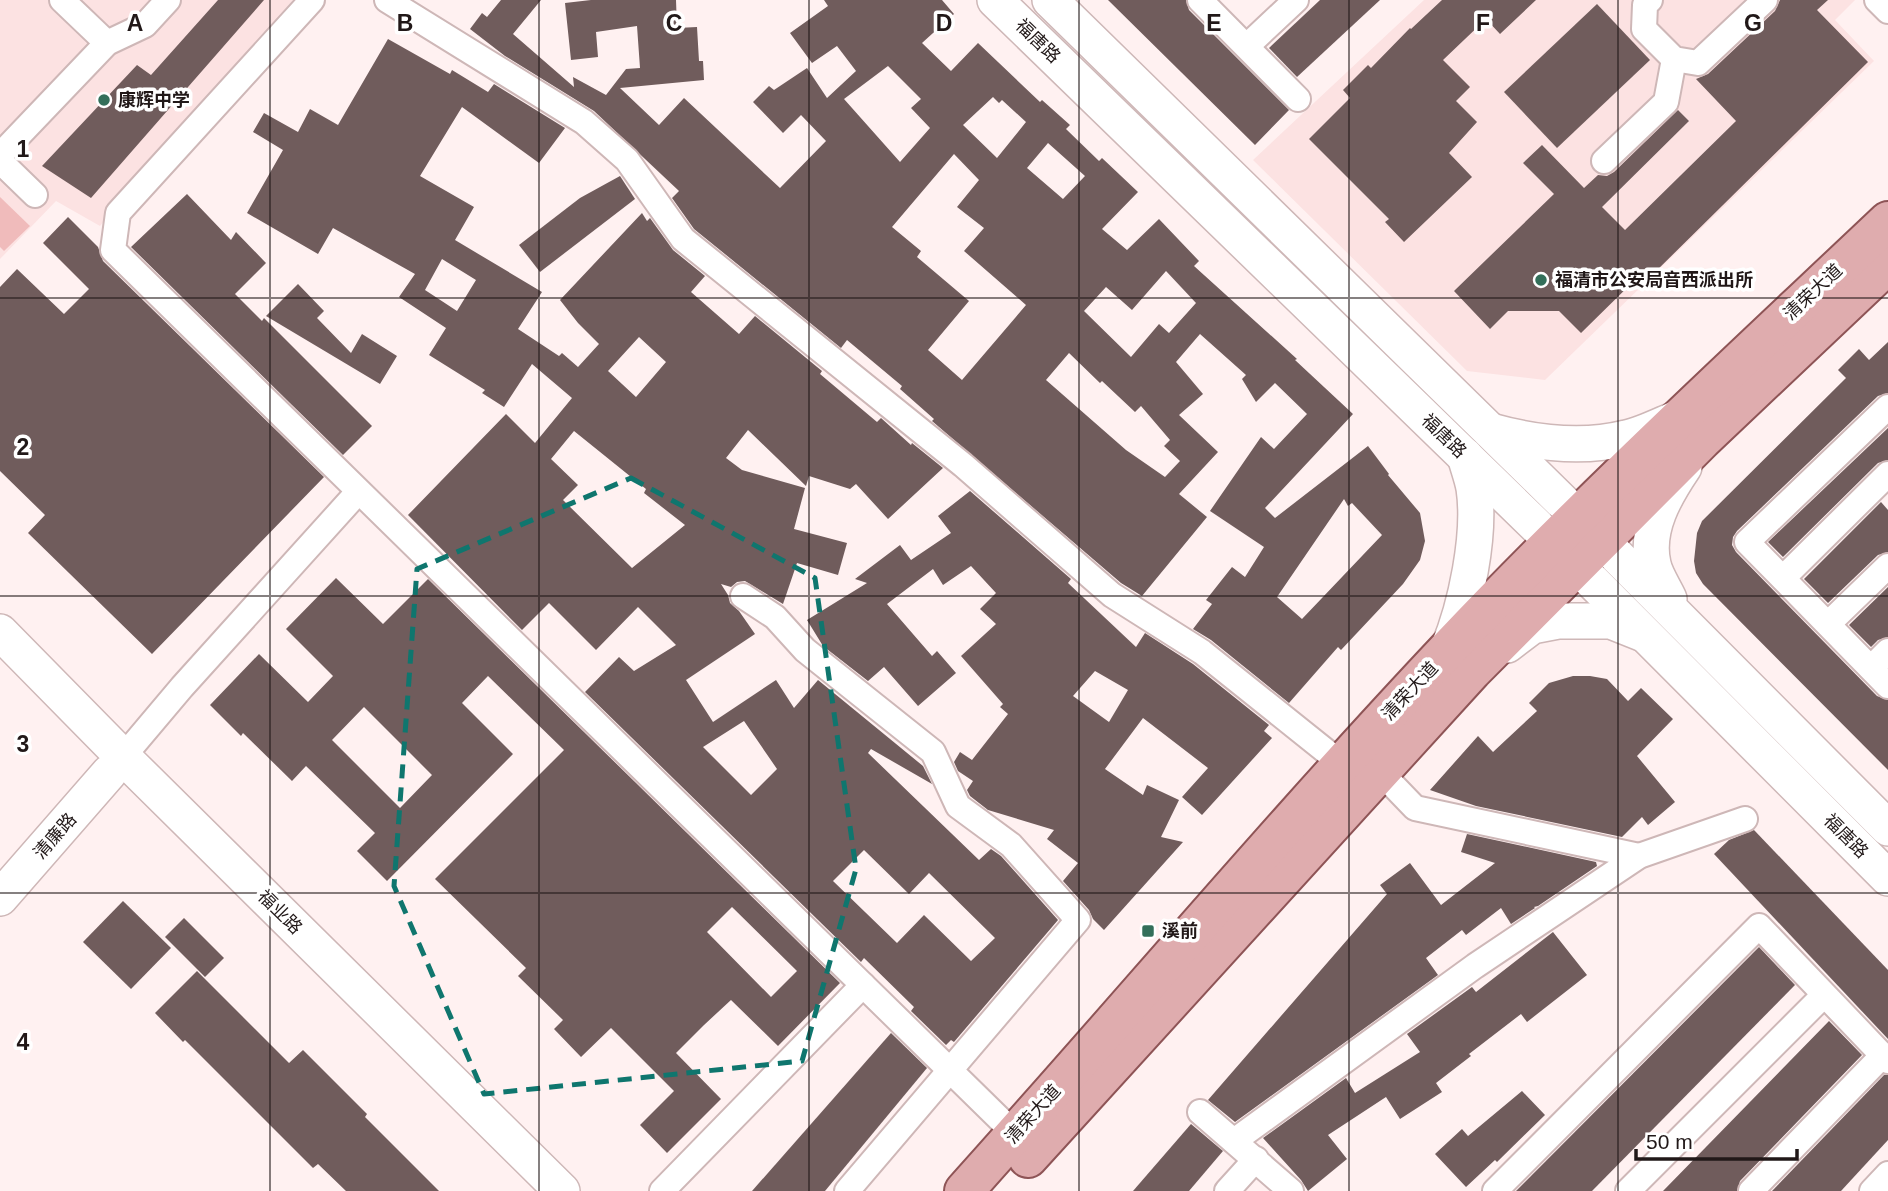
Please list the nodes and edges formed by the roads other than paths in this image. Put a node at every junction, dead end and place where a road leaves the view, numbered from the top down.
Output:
1 (62, 0) edge
2 (168, 0) edge
3 (312, 0) edge
4 (387, 0) edge
5 (995, 0) edge
6 (1050, 0) edge
7 (1200, 0) edge
8 (1296, 0) edge
9 (1650, 0) edge
10 (1765, 0) edge
11 (1877, 0) edge
12 (1888, 12) edge
13 (107, 43) junction
14 (1247, 46) junction
15 (1674, 59) junction
16 (1298, 99) dead end
17 (0, 155) edge
18 (0, 161) edge
19 (1604, 161) dead end
20 (34, 195) dead end
21 (1888, 221) edge
22 (1888, 264) edge
23 (1888, 407) edge
24 (1691, 429) junction
25 (1490, 431) junction
26 (1465, 456) junction
27 (1888, 474) edge
28 (358, 492) junction
29 (1577, 541) junction
30 (1888, 566) edge
31 (1783, 578) junction
32 (743, 596) dead end
33 (1677, 614) junction
34 (1828, 624) junction
35 (0, 632) edge
36 (1650, 638) junction
37 (1460, 660) junction
38 (1879, 660) edge
39 (0, 661) edge
40 (1888, 686) edge
41 (116, 765) junction
42 (1354, 776) junction
43 (1745, 819) dead end
44 (1888, 828) edge
45 (1639, 856) junction
46 (1888, 878) edge
47 (0, 898) edge
48 (863, 985) junction
49 (1824, 995) junction
50 (1886, 1058) edge
51 (950, 1069) junction
52 (1200, 1112) dead end
53 (1015, 1133) junction
54 (1234, 1141) junction
55 (1256, 1159) junction
56 (1888, 1174) edge
57 (530, 1191) edge
58 (562, 1191) edge
59 (662, 1191) edge
60 (847, 1191) edge
61 (964, 1191) edge
62 (999, 1191) edge
63 (1227, 1191) edge
64 (1291, 1191) edge
65 (1495, 1191) edge
66 (1628, 1191) edge
67 (1751, 1191) edge
68 (1872, 1191) edge

1 - 13 street
2 - 13 street
3 - 28 street
4 - 42 street
5 - 26 street, 福唐路
6 - 25 street, 福唐路
7 - 14 street
8 - 14 street
9 - 15 street
10 - 15 street
11 - 12 street
13 - 17 street
14 - 16 street
15 - 19 street
18 - 20 street
21 - 24 main road, 清荣大道
22 - 24 main road, 清荣大道
23 - 31 street
24 - 25 street
24 - 29 main road, 清荣大道
24 - 33 street
25 - 29 street, 福唐路
26 - 29 street, 福唐路
26 - 37 street
27 - 31 street
28 - 41 street
28 - 48 street
29 - 33 street, 福唐路
29 - 36 street, 福唐路
29 - 37 main road, 清荣大道
30 - 34 street
31 - 34 street
32 - 51 street
33 - 44 street, 福唐路
34 - 38 street
35 - 41 street, 福业路
36 - 37 street
36 - 46 street, 福唐路
37 - 42 main road, 清荣大道
38 - 40 street
39 - 41 street, 福业路
41 - 47 street, 清廉路
41 - 57 street, 福业路
41 - 58 street, 福业路
42 - 45 street
42 - 53 main road, 清荣大道
42 - 62 main road, 清荣大道
43 - 45 street
45 - 54 street
48 - 51 street
48 - 59 street
49 - 50 street
49 - 65 street
49 - 66 street
50 - 67 street
51 - 53 street
51 - 60 street
52 - 54 street
53 - 61 main road, 清荣大道
54 - 55 street
55 - 63 street
55 - 64 street
56 - 68 street

